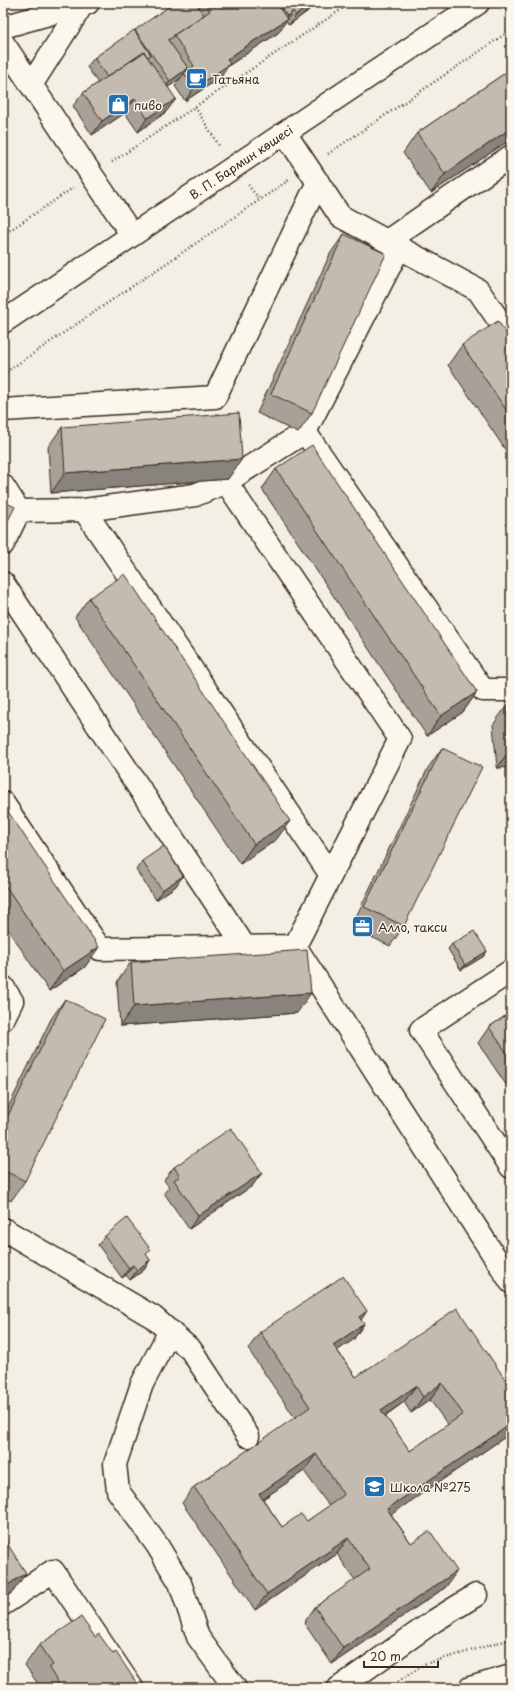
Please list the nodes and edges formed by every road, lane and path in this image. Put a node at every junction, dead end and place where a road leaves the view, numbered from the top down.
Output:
1 (352, 3) edge
2 (85, 4) edge
3 (476, 4) edge
4 (3, 27) edge
5 (511, 30) edge
6 (3, 43) edge
7 (31, 85) junction
8 (285, 133) junction
9 (511, 156) edge
10 (313, 175) junction
11 (92, 176) junction
12 (3, 235) edge
13 (132, 235) junction
14 (393, 244) junction
15 (3, 322) edge
16 (511, 338) edge
17 (3, 374) edge
18 (3, 410) edge
19 (305, 432) junction
20 (226, 482) junction
21 (3, 486) edge
22 (84, 510) junction
23 (19, 511) junction
24 (3, 544) edge
25 (3, 583) edge
26 (511, 690) edge
27 (3, 803) edge
28 (331, 875) junction
29 (295, 946) junction
30 (245, 947) junction
31 (511, 971) edge
32 (3, 986) edge
33 (3, 1019) edge
34 (511, 1167) edge
35 (3, 1229) edge
36 (511, 1282) edge
37 (170, 1331) junction
38 (248, 1436) dead end
39 (476, 1595) dead end
40 (3, 1604) edge
41 (511, 1639) edge
42 (511, 1676) edge
43 (132, 1688) edge
44 (235, 1688) edge
45 (339, 1688) edge
46 (388, 1688) edge
47 (470, 1688) edge

1 - 11 path
2 - 4 street
2 - 7 street
3 - 8 street, В. П. Бармин көшесі
5 - 10 path
6 - 7 street
7 - 11 street
8 - 10 street
8 - 13 street, В. П. Бармин көшесі
9 - 14 street
10 - 14 street
10 - 17 path
10 - 18 street
11 - 12 path
11 - 13 street
13 - 15 street, В. П. Бармин көшесі
14 - 16 street
14 - 19 street
19 - 20 street
19 - 26 street
20 - 22 street
20 - 28 street
21 - 23 street
22 - 23 street
22 - 28 street
23 - 24 street
25 - 30 street
27 - 30 street
28 - 29 street
29 - 30 street
29 - 36 street
31 - 34 street
32 - 33 street
35 - 37 street
37 - 38 street
37 - 44 street
39 - 45 street
40 - 43 street
41 - 46 path
42 - 47 street

